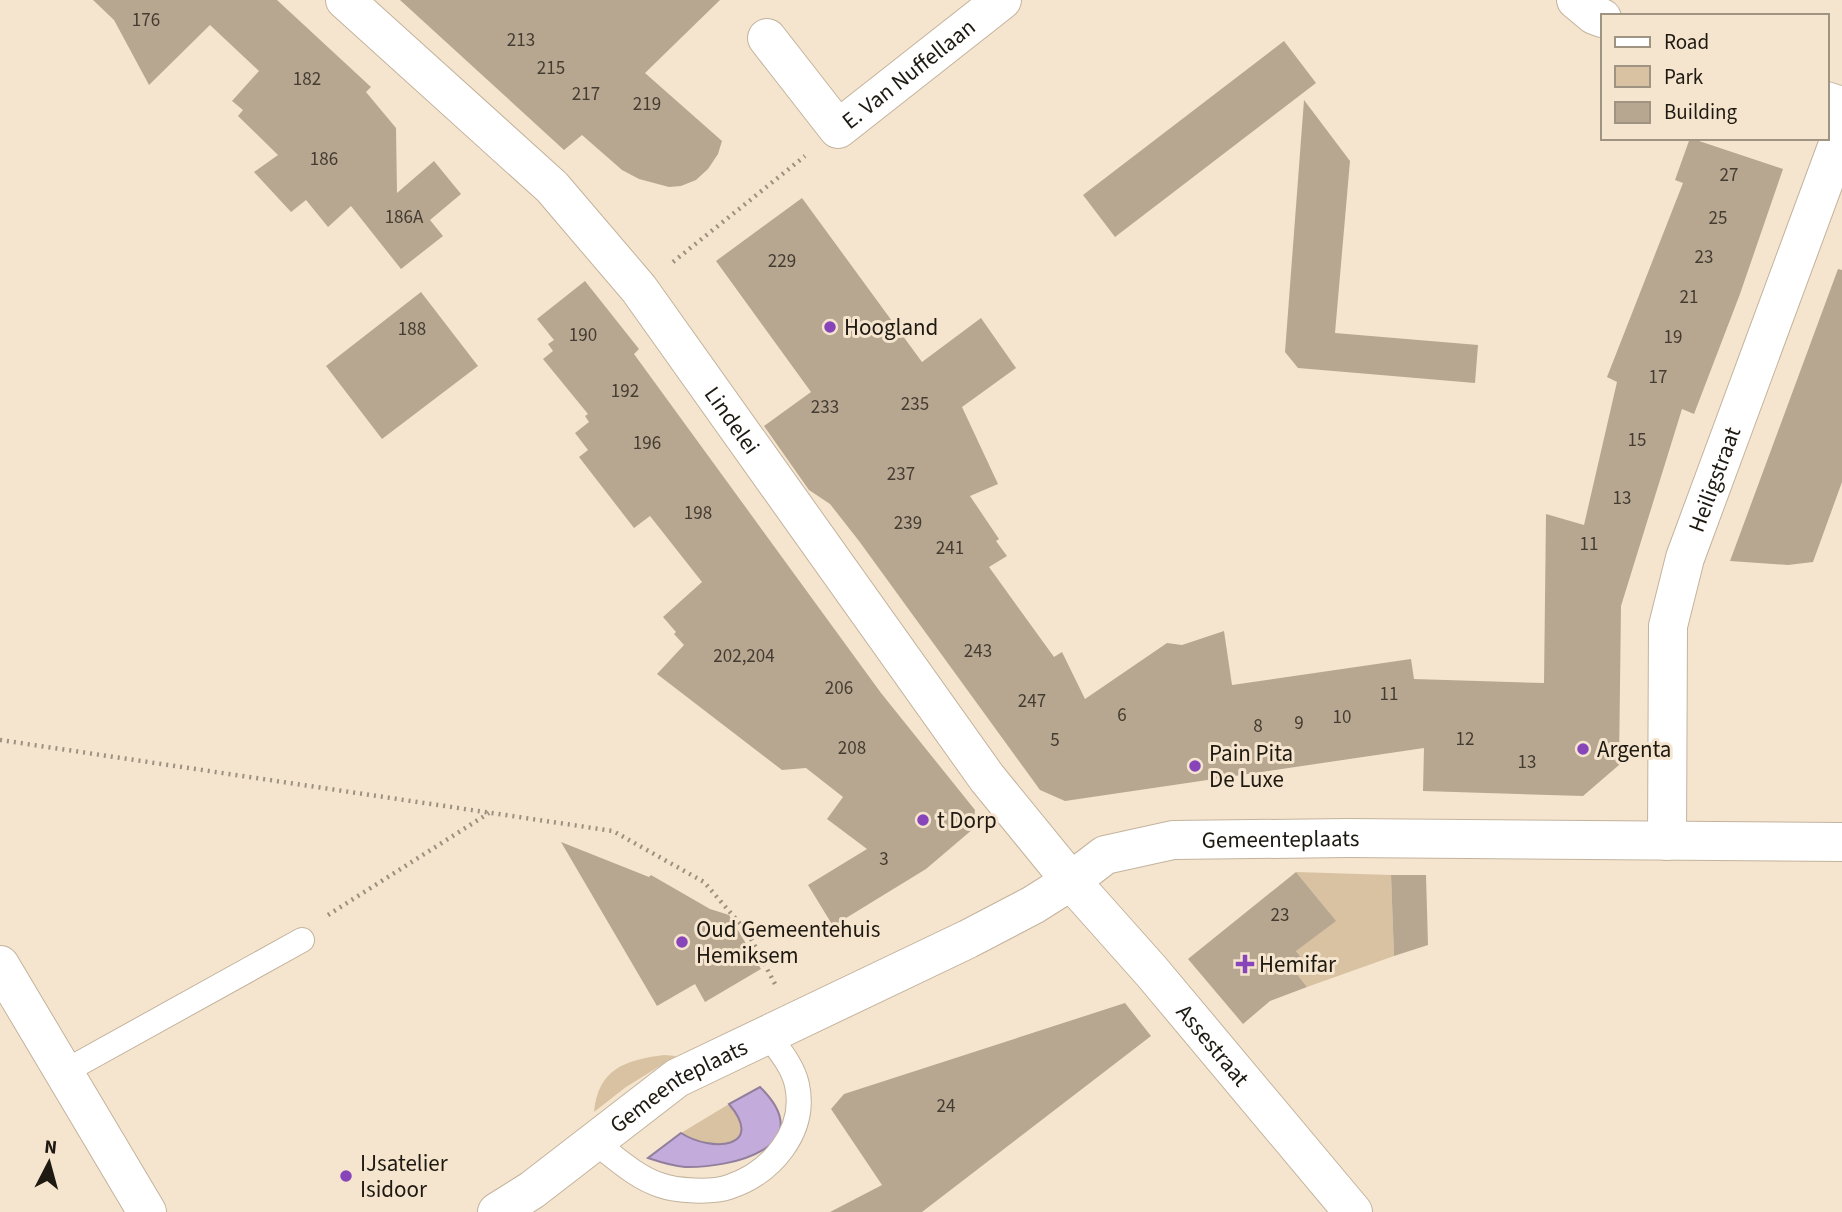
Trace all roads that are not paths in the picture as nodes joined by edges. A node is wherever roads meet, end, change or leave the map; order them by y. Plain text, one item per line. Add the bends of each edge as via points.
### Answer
1 (345, 0) edge
2 (1002, 0) edge
3 (1576, 0) edge
4 (1601, 18) edge
5 (767, 38) dead end
6 (1842, 133) edge
7 (1667, 841) junction
8 (1842, 842) edge
9 (1071, 881) junction
10 (302, 940) road end
11 (0, 965) edge
12 (781, 1028) junction
13 (64, 1072) junction
14 (593, 1141) junction
15 (147, 1212) edge
16 (497, 1212) edge
17 (1353, 1212) edge

1 - 9 street, Lindelei via 552,187 639,289 987,778
2 - 5 street, E. Van Nuffellaan via 838,129
3 - 4 street
6 - 7 street, Heiligstraat via 1685,558 1668,626
7 - 8 street, Gemeenteplaats
7 - 9 street, Gemeenteplaats via 1173,840 1105,855
9 - 12 street, Gemeenteplaats via 968,939
9 - 17 street, Assestraat
10 - 13 lane
11 - 13 street
12 - 14 street, Gemeenteplaats via 677,1078
12 - 14 lane, Gemeenteplaats via 785,1057 797,1085 798,1111 789,1142 767,1167 728,1188 661,1186 638,1175
13 - 15 street
14 - 16 street, Gemeenteplaats

